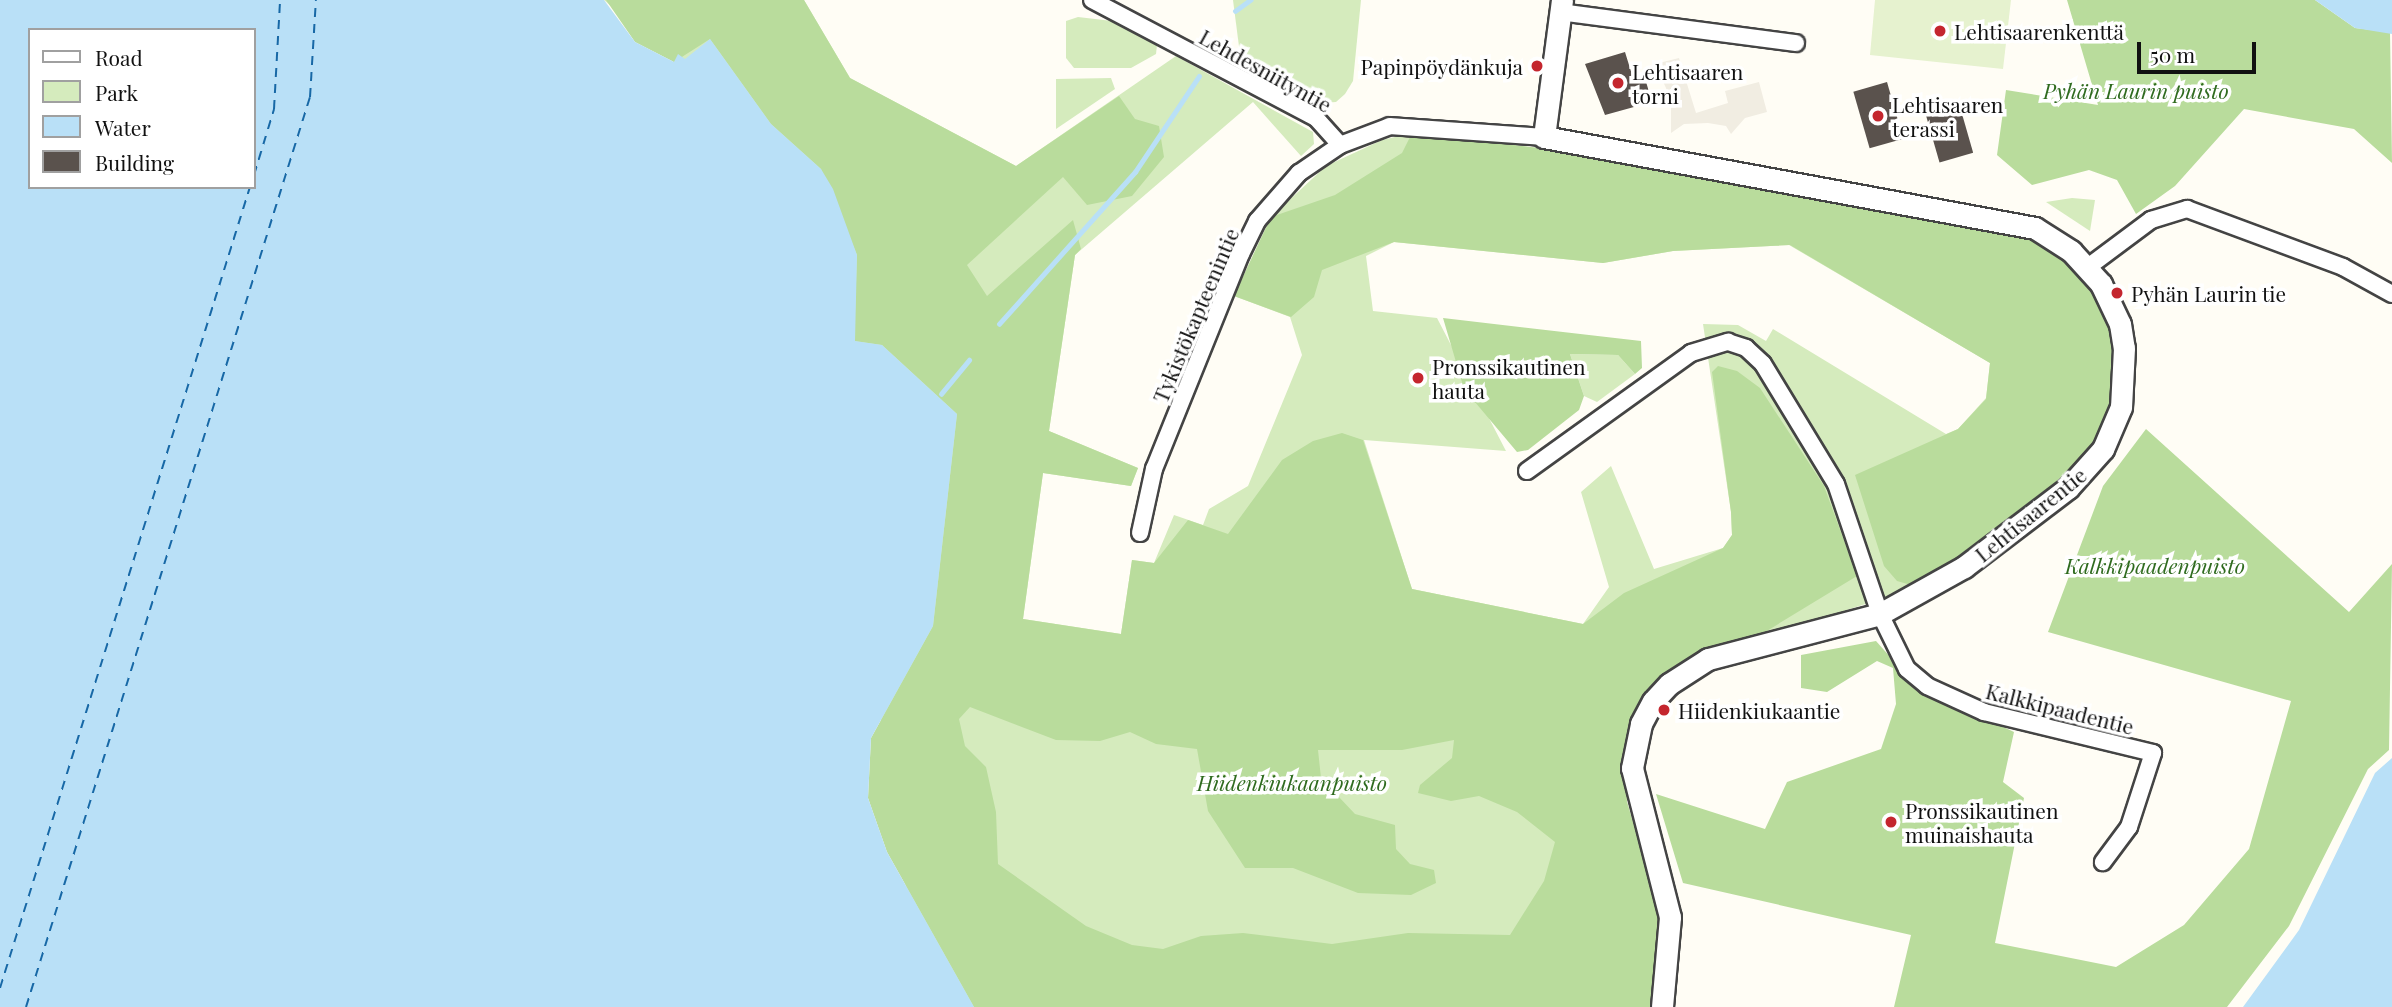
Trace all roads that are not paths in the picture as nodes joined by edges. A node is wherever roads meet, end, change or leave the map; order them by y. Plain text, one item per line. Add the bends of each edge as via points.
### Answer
1 (1092, 0) edge
2 (1561, 6) edge
3 (1796, 43) dead end
4 (1544, 137) junction
5 (1340, 145) junction
6 (2088, 267) junction
7 (2392, 294) edge
8 (1527, 471) dead end
9 (1140, 533) dead end
10 (1880, 614) junction
11 (2103, 863) dead end
12 (1662, 1007) edge

1 - 5 street, Lehdesniityntie via 1316,118
2 - 3 street
2 - 4 street
4 - 5 street via 1420,124 1371,130
4 - 6 street, Lehtisaarentie via 1997,216 2052,237
5 - 9 street, Tykistökapteenintie via 1299,173 1257,221 1154,469
6 - 7 street via 2151,220 2187,209 2343,267
6 - 10 street, Lehtisaarentie via 2111,302 2124,348 2121,407 2103,449 2068,488 1964,567
8 - 10 street via 1691,353 1728,342 1746,348 1763,364 1836,484
10 - 11 street, Kalkkipaadentie via 1907,669 1952,699 2153,754 2130,827
10 - 12 street, Lehtisaarentie via 1708,659 1669,684 1641,724 1632,768 1670,917

